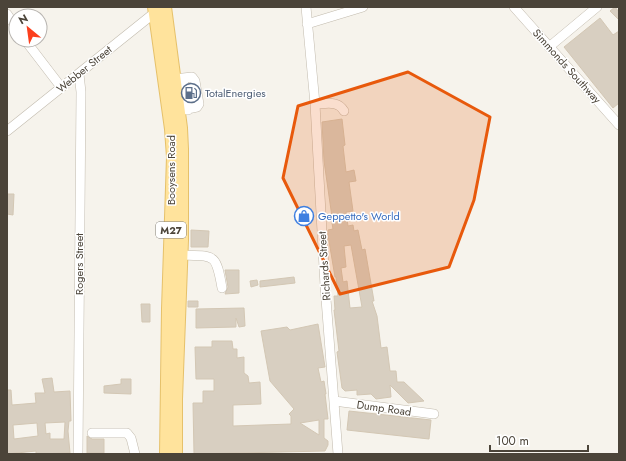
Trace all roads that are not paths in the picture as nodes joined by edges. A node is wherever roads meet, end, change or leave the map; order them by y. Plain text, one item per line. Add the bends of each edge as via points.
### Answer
1 (306, 7) edge
2 (363, 7) edge
3 (514, 7) edge
4 (597, 7) edge
5 (159, 8) edge
6 (307, 24) junction
7 (549, 47) junction
8 (31, 48) edge
9 (79, 74) junction
10 (178, 79) junction
11 (61, 87) junction
12 (314, 104) junction
13 (183, 111) junction
14 (344, 111) dead end
15 (619, 125) edge
16 (7, 131) edge
17 (181, 255) junction
18 (222, 288) dead end
19 (334, 401) junction
20 (434, 414) dead end
21 (92, 433) dead end
22 (78, 454) edge
23 (135, 454) edge
24 (166, 454) edge
25 (176, 454) edge
26 (338, 454) edge

1 - 6 street, Richards Street
2 - 6 street
3 - 7 street, Simmonds Southway
4 - 7 street
5 - 9 street, Webber Street
5 - 10 main road, Booysens Road / M27
5 - 24 main road, Booysens Road / M27 via 173,157
6 - 12 street, Richards Street
7 - 15 street, Simmonds Southway
8 - 11 street
9 - 11 street, Webber Street
9 - 22 street, Rogers Street via 81,92
10 - 13 main road, Booysens Road / M27
10 - 13 street via 192,77 199,104 195,109
11 - 16 street, Webber Street
12 - 14 street via 336,104
12 - 19 street, Richards Street
13 - 17 main road, Booysens Road / M27
17 - 18 street via 212,258 219,267
17 - 25 main road, Booysens Road / M27
19 - 20 street, Dump Road
19 - 26 street, Richards Street
21 - 23 street via 128,433 132,438

